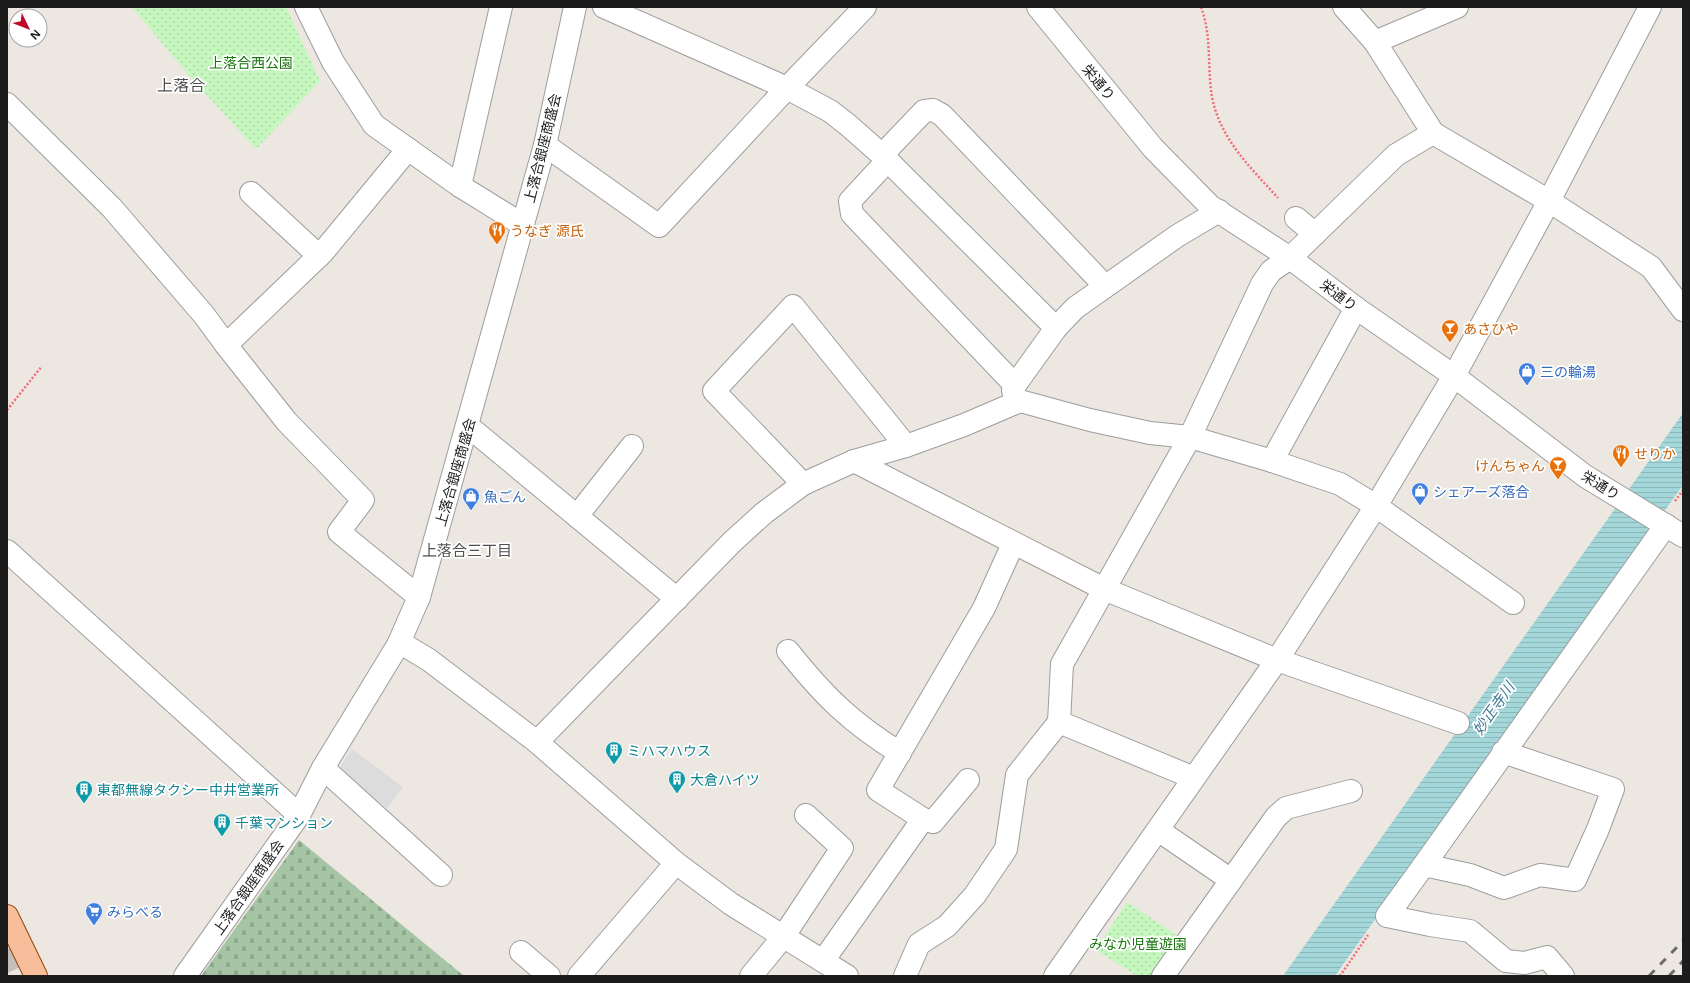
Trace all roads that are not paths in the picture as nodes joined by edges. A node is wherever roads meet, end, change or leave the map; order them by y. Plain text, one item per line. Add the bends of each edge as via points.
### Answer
1 (306, 7) edge
2 (501, 7) edge
3 (575, 7) edge
4 (604, 7) edge
5 (866, 7) edge
6 (1038, 7) edge
7 (1344, 7) edge
8 (1457, 7) edge
9 (1650, 7) edge
10 (1375, 42) junction
11 (787, 88) junction
12 (7, 104) edge
13 (1433, 133) junction
14 (545, 145) junction
15 (408, 149) junction
16 (885, 157) junction
17 (460, 186) junction
18 (252, 193) dead end
19 (1549, 201) junction
20 (1219, 212) junction
21 (1296, 218) road end
22 (523, 225) junction
23 (1314, 234) junction
24 (319, 256) junction
25 (1290, 258) junction
26 (1105, 286) junction
27 (1356, 308) junction
28 (1683, 310) edge
29 (1056, 328) junction
30 (226, 345) junction
31 (1454, 376) junction
32 (1016, 394) junction
33 (468, 426) junction
34 (1190, 437) junction
35 (632, 446) dead end
36 (906, 446) junction
37 (854, 461) junction
38 (1272, 462) junction
39 (803, 484) junction
40 (1376, 506) junction
41 (577, 516) junction
42 (1669, 527) edge
43 (1013, 544) junction
44 (7, 551) edge
45 (1104, 589) junction
46 (419, 597) junction
47 (677, 598) junction
48 (1513, 603) dead end
49 (398, 644) junction
50 (788, 651) dead end
51 (1276, 660) junction
52 (1059, 722) junction
53 (1458, 722) dead end
54 (537, 742) junction
55 (900, 752) junction
56 (1503, 752) junction
57 (323, 768) junction
58 (1194, 778) junction
59 (968, 780) dead end
60 (1351, 791) dead end
61 (299, 815) junction
62 (806, 815) dead end
63 (923, 819) junction
64 (1158, 830) junction
65 (676, 863) junction
66 (1424, 865) junction
67 (441, 876) dead end
68 (1231, 880) junction
69 (7, 916) edge
70 (783, 937) junction
71 (521, 952) dead end
72 (823, 961) junction
73 (36, 976) edge
74 (185, 976) edge
75 (549, 976) edge
76 (579, 976) edge
77 (751, 976) edge
78 (847, 976) edge
79 (905, 976) edge
80 (1055, 976) edge
81 (1163, 976) edge
82 (1563, 976) edge

1 - 15 street via 333,62 374,125
2 - 17 street
3 - 14 street, 上落合銀座商盛会
4 - 11 street
5 - 11 street
6 - 20 street, 栄通り via 1153,148
7 - 10 street
8 - 10 street
9 - 19 street
10 - 13 street
11 - 14 street via 659,226
11 - 16 street via 830,111
12 - 30 street via 112,208 204,315
13 - 19 street
13 - 23 street via 1396,155
14 - 22 street, 上落合銀座商盛会
15 - 17 street
15 - 24 street
16 - 26 street via 924,111 933,110 942,115
16 - 29 street
16 - 32 street via 850,201 852,214
17 - 22 street
18 - 24 street
19 - 28 street via 1651,267
19 - 31 street
20 - 25 street, 栄通り
20 - 26 street via 1177,236
21 - 23 street
22 - 33 street, 上落合銀座商盛会
23 - 25 street
24 - 30 street
25 - 27 street, 栄通り
25 - 34 street via 1271,271 1262,284
26 - 29 street via 1074,308
27 - 31 street, 栄通り
27 - 38 street
29 - 32 street
30 - 46 street via 287,422 363,500 339,532
31 - 40 street
31 - 42 street, 栄通り via 1585,476
32 - 34 street via 1020,401 1090,420 1150,433
32 - 36 street via 964,425
33 - 41 street
33 - 46 street, 上落合銀座商盛会
34 - 38 street
34 - 45 street
35 - 41 street
36 - 37 street
36 - 39 street via 793,306 714,391
37 - 39 street
37 - 43 street
38 - 40 street via 1340,484
39 - 47 street via 764,513
40 - 48 street
40 - 51 street
41 - 47 street
42 - 56 street
43 - 45 street
43 - 55 street via 984,608
44 - 61 street
45 - 51 street
45 - 52 street via 1062,664
46 - 49 street, 上落合銀座商盛会
47 - 54 street
49 - 54 street via 406,646 434,664
49 - 57 street, 上落合銀座商盛会
50 - 55 street via 818,688 846,715 873,737
51 - 53 street
51 - 58 street
52 - 58 street
52 - 79 street via 1017,775 1006,849 975,896 947,926 919,944
54 - 65 street
55 - 63 street via 878,790
56 - 66 street
56 - 66 street via 1613,788 1575,880 1540,875 1504,888 1470,875
57 - 61 street, 上落合銀座商盛会
57 - 67 street
58 - 64 street
59 - 63 street via 933,822
60 - 68 street via 1286,808 1276,817
61 - 74 street, 上落合銀座商盛会
62 - 70 street via 842,848
63 - 72 street
64 - 68 street
64 - 80 street
65 - 70 street via 731,904
65 - 76 street
66 - 82 street via 1386,916 1470,931 1506,961 1525,963 1547,957
68 - 81 street
69 - 73 main road
70 - 72 street
70 - 77 street
71 - 75 street
72 - 78 street

